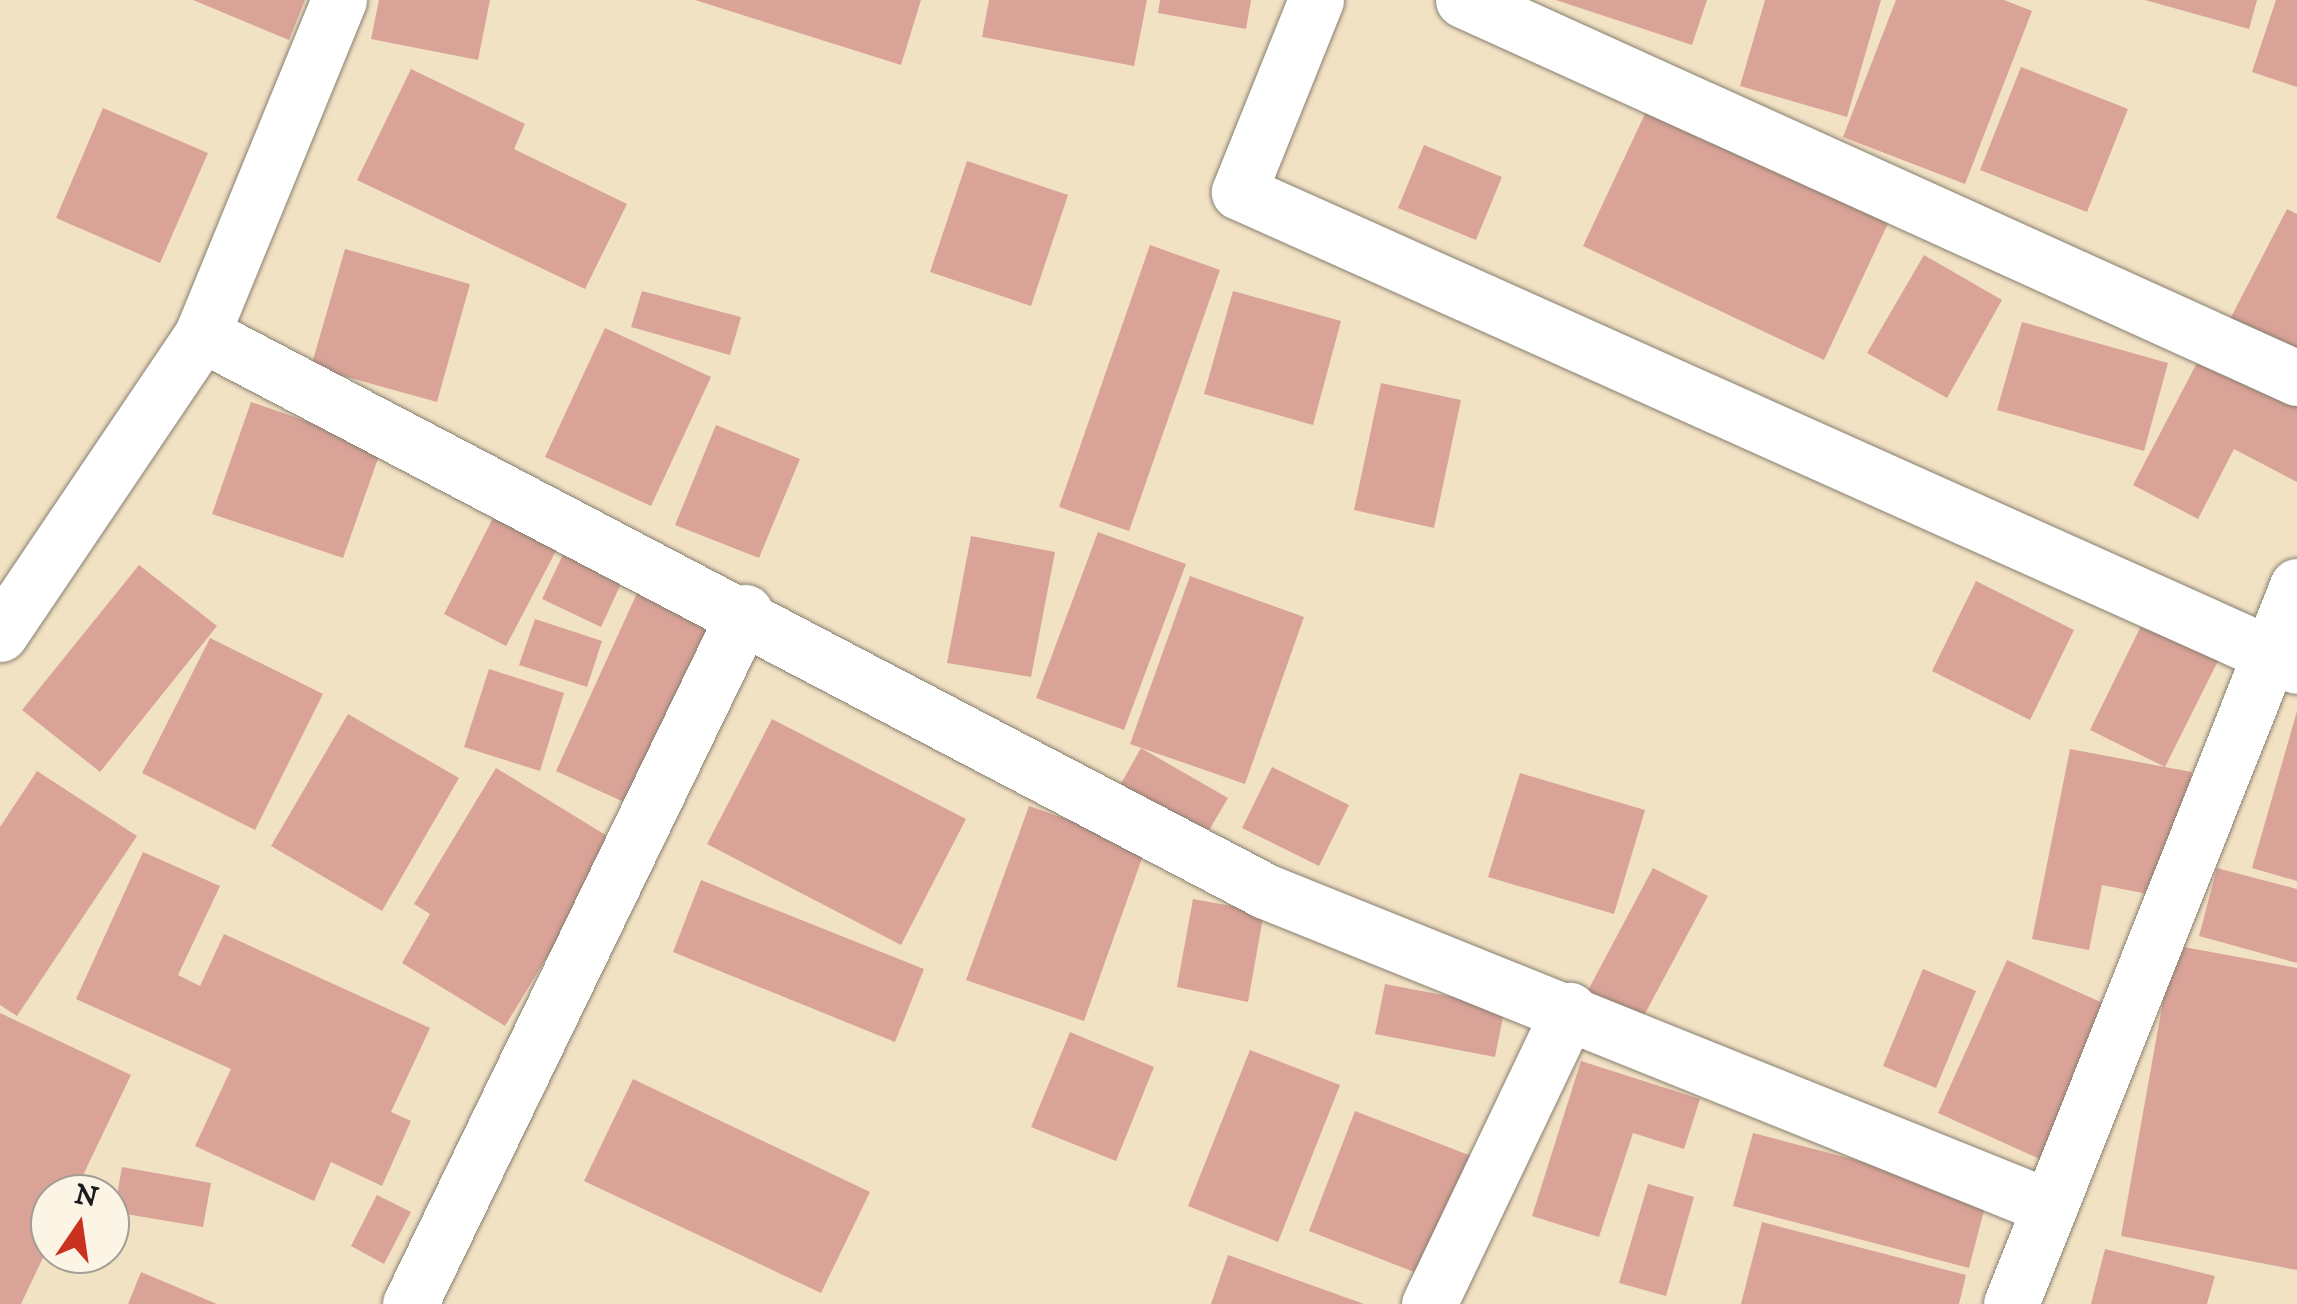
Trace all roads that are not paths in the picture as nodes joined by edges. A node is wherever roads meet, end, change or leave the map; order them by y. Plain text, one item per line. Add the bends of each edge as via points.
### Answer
1 (339, 0) edge
2 (1316, 0) edge
3 (1463, 0) edge
4 (202, 334) junction
5 (2297, 378) edge
6 (2297, 586) edge
7 (745, 612) junction
8 (0, 634) edge
9 (2281, 662) edge
10 (1568, 1010) junction
11 (2050, 1206) junction
12 (410, 1304) edge
13 (1429, 1304) edge
14 (2011, 1304) edge

1 - 4 street
2 - 9 street via 1239,192
3 - 5 street
4 - 7 street
4 - 8 street
6 - 9 street
7 - 10 street via 1265,890
7 - 12 street
9 - 11 street
10 - 11 street
10 - 13 street
11 - 14 street

